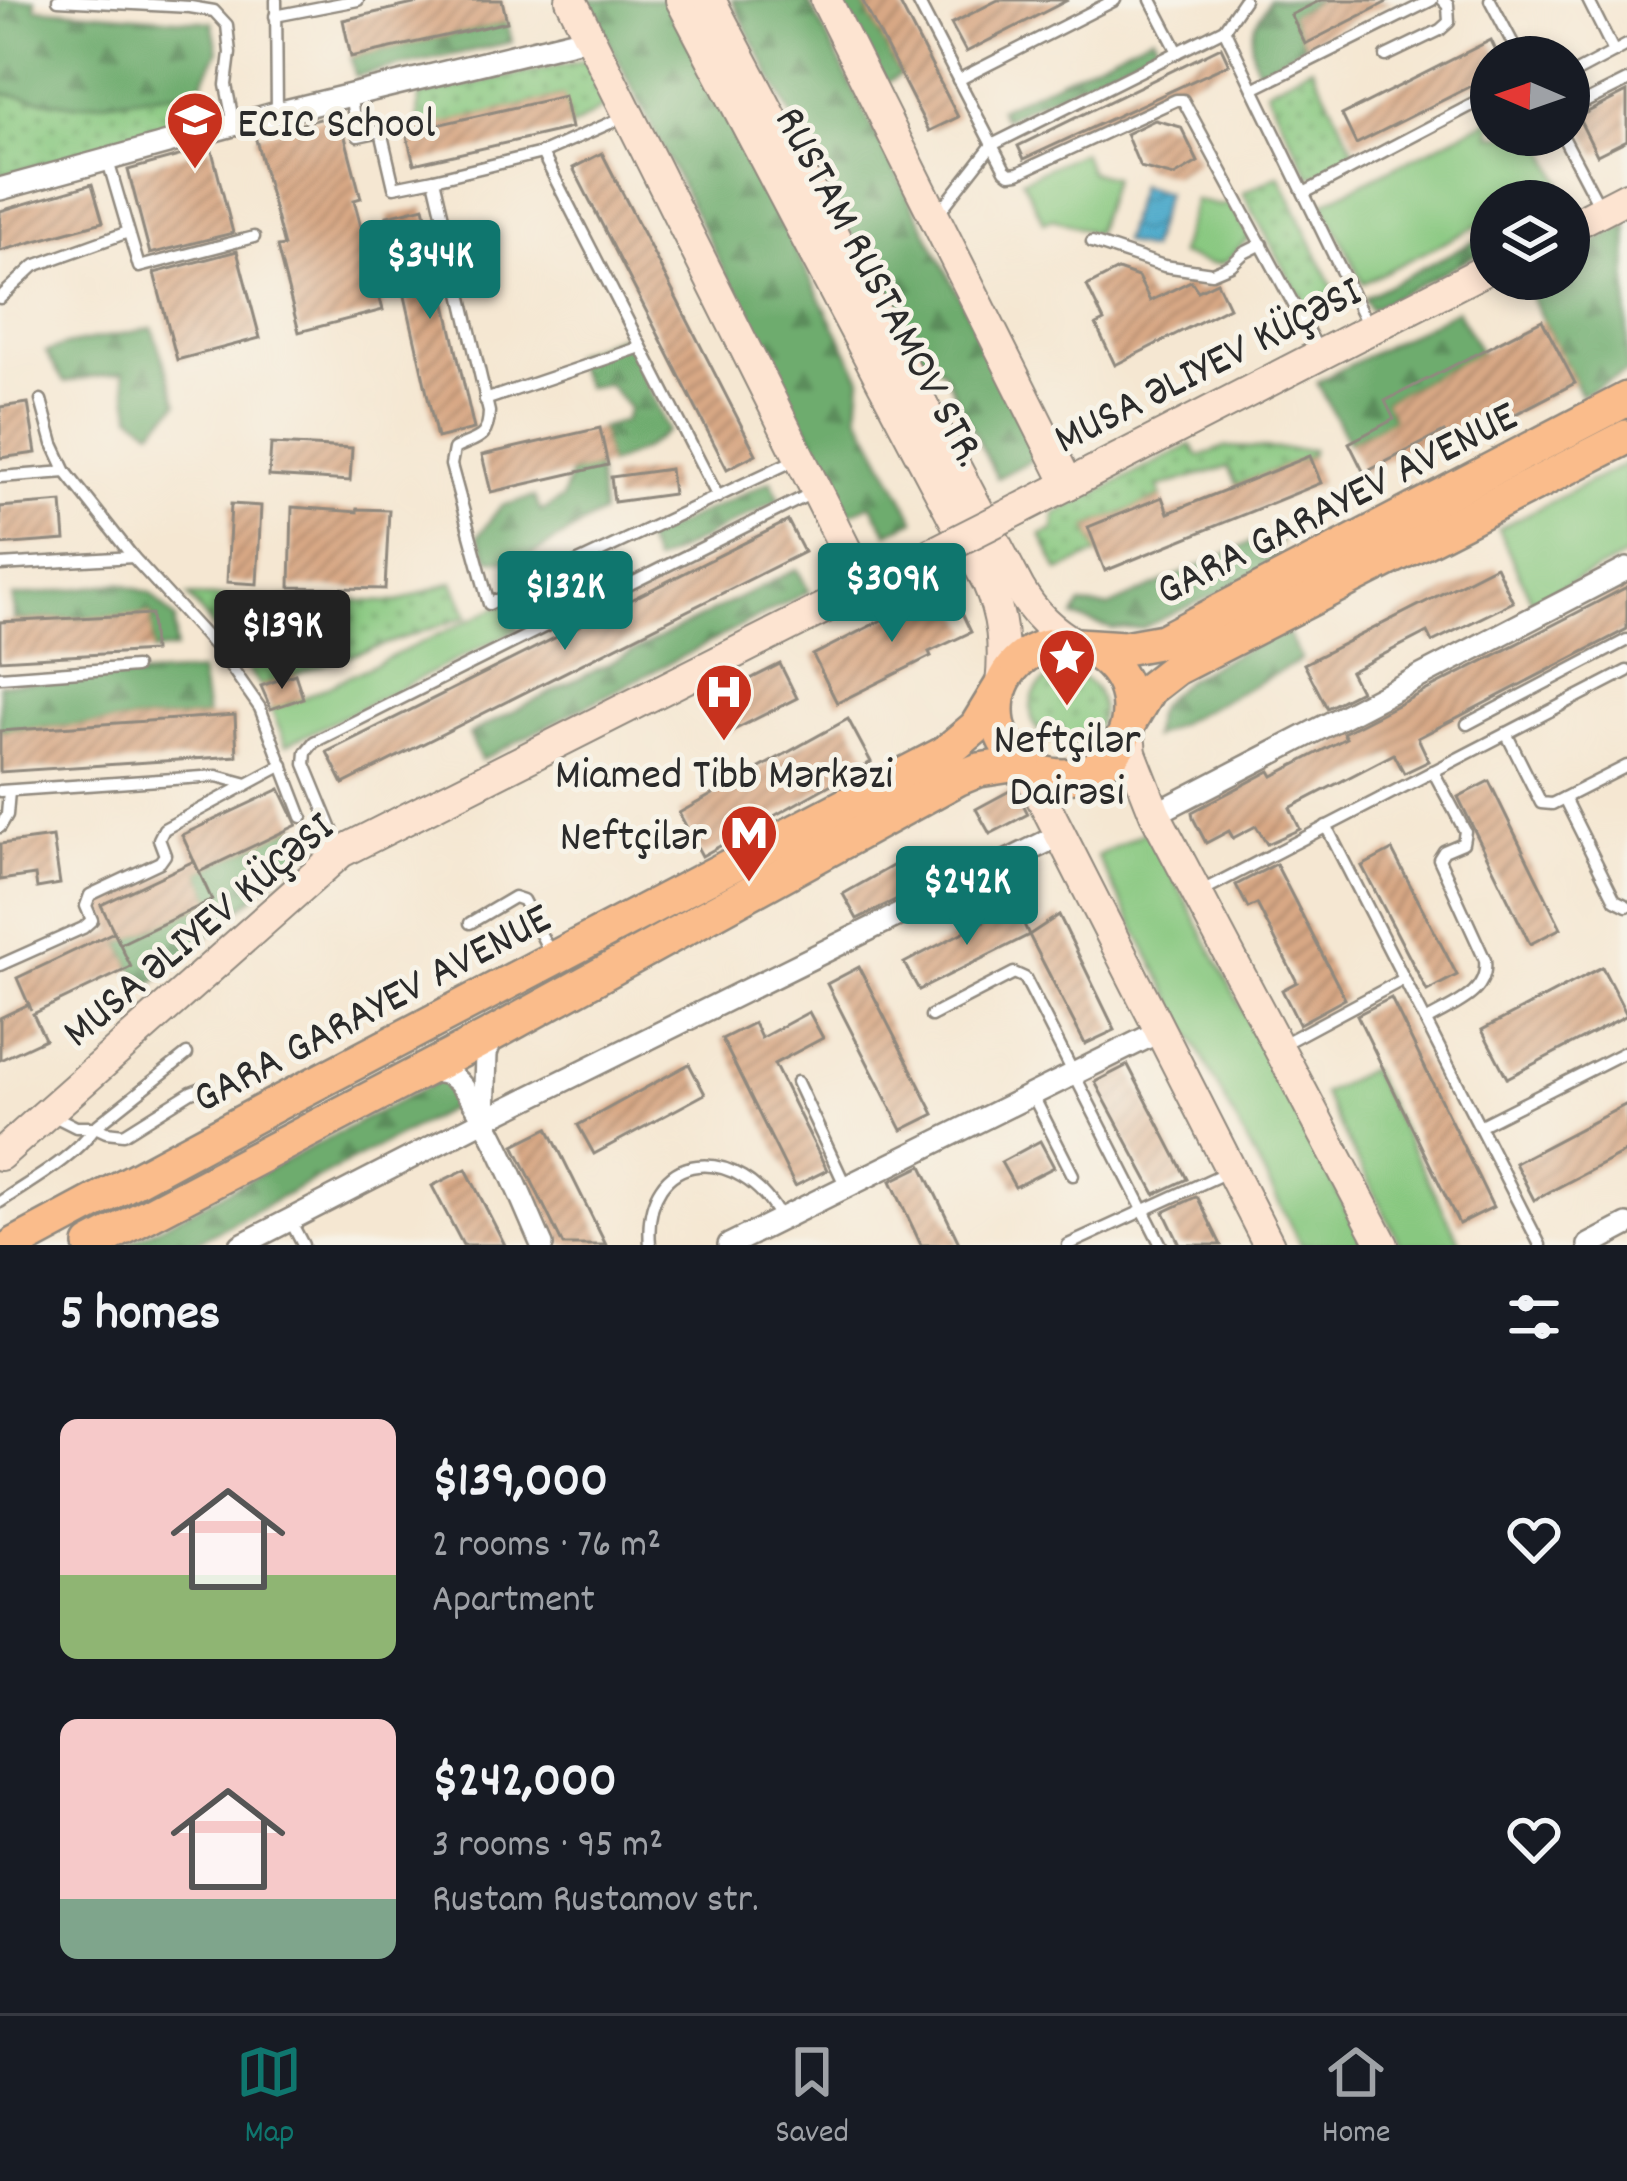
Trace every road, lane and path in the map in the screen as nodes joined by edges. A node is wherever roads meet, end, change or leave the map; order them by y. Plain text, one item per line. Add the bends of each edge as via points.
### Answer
1 (58, 0) edge
2 (276, 0) edge
3 (358, 0) edge
4 (572, 0) edge
5 (681, 0) edge
6 (710, 0) edge
7 (826, 0) edge
8 (917, 0) edge
9 (1115, 0) edge
10 (1151, 0) edge
11 (1244, 0) edge
12 (1432, 0) edge
13 (1443, 0) edge
14 (1490, 0) edge
15 (1588, 0) edge
16 (275, 16) junction
17 (1224, 29) junction
18 (1509, 36) edge
19 (590, 37) junction
20 (1627, 45) edge
21 (1178, 52) junction
22 (1614, 52) junction
23 (1385, 56) dead end
24 (1590, 65) edge
25 (958, 80) junction
26 (1627, 81) edge
27 (1253, 89) junction
28 (350, 96) junction
29 (1590, 100) edge
30 (1470, 106) edge
31 (277, 113) junction
32 (629, 114) junction
33 (234, 125) junction
34 (992, 145) junction
35 (542, 153) junction
36 (1578, 156) edge
37 (108, 161) junction
38 (434, 179) junction
39 (0, 189) edge
40 (1304, 193) junction
41 (1614, 203) edge
42 (936, 217) junction
43 (128, 232) junction
44 (254, 237) dead end
45 (1092, 242) dead end
46 (1262, 244) junction
47 (1470, 278) edge
48 (0, 298) edge
49 (1370, 329) junction
50 (641, 346) junction
51 (1320, 354) junction
52 (1627, 399) edge
53 (41, 400) dead end
54 (484, 400) junction
55 (1627, 436) edge
56 (800, 458) junction
57 (66, 472) junction
58 (0, 477) edge
59 (1068, 484) junction
60 (817, 490) junction
61 (718, 497) junction
62 (134, 557) junction
63 (0, 565) edge
64 (1627, 569) edge
65 (865, 589) junction
66 (1627, 640) edge
67 (1077, 645) junction
68 (135, 667) dead end
69 (1627, 671) edge
70 (0, 677) edge
71 (1001, 686) junction
72 (1467, 724) dead end
73 (1127, 725) junction
74 (1506, 733) junction
75 (1024, 763) junction
76 (283, 765) junction
77 (1627, 766) edge
78 (1433, 771) junction
79 (247, 784) junction
80 (5, 791) edge
81 (1564, 798) junction
82 (1155, 814) junction
83 (302, 817) dead end
84 (1326, 826) junction
85 (0, 827) edge
86 (1060, 835) junction
87 (341, 852) junction
88 (1197, 893) junction
89 (1627, 906) edge
90 (470, 923) dead end
91 (554, 959) junction
92 (0, 965) edge
93 (1404, 979) junction
94 (931, 1016) dead end
95 (1426, 1021) junction
96 (1160, 1031) junction
97 (493, 1034) junction
98 (1278, 1046) junction
99 (1627, 1052) edge
100 (187, 1054) dead end
101 (419, 1073) junction
102 (1075, 1073) junction
103 (797, 1082) dead end
104 (207, 1086) dead end
105 (1032, 1094) junction
106 (47, 1113) junction
107 (484, 1120) junction
108 (1479, 1126) junction
109 (95, 1127) junction
110 (0, 1155) edge
111 (1230, 1170) junction
112 (1072, 1174) dead end
113 (846, 1187) junction
114 (0, 1202) edge
115 (1143, 1210) junction
116 (290, 1220) junction
117 (781, 1220) junction
118 (1627, 1225) edge
119 (15, 1243) edge
120 (91, 1245) edge
121 (241, 1245) edge
122 (303, 1245) edge
123 (542, 1245) edge
124 (650, 1245) edge
125 (729, 1245) edge
126 (1068, 1245) edge
127 (1161, 1245) edge
128 (1269, 1245) edge
129 (1383, 1245) edge
130 (1540, 1245) edge
131 (1589, 1245) edge

1 - 33 lane via 214,11 227,25
2 - 16 lane
3 - 16 lane
4 - 19 street
5 - 71 street, RUSTAM RUSTAMOV STR. via 987,581 1003,626
6 - 67 street, RUSTAM RUSTAMOV STR. via 1019,588 1041,620
7 - 42 street
8 - 25 lane
9 - 25 lane
10 - 21 lane
11 - 17 lane
12 - 27 lane
13 - 23 lane via 1449,22
14 - 18 lane
15 - 22 lane
16 - 31 lane
17 - 21 lane
17 - 27 lane
19 - 28 street
19 - 32 street
20 - 22 lane
21 - 34 lane
22 - 24 lane
25 - 34 lane
26 - 29 lane
27 - 40 lane
28 - 31 street
28 - 38 lane via 358,136 381,131 394,187
30 - 40 lane
31 - 33 street
32 - 35 lane
32 - 56 street
33 - 37 street
34 - 42 lane
34 - 46 lane via 1005,170 1018,173 1183,100
35 - 38 lane
35 - 50 lane
36 - 41 lane
37 - 39 street
37 - 43 lane
38 - 54 lane
40 - 49 lane
42 - 59 street
43 - 44 lane via 139,267
43 - 48 lane via 34,266
45 - 46 lane via 1212,273
46 - 51 lane
47 - 49 street, MUSA ƏLIYEV KÜÇƏSI
49 - 51 street, MUSA ƏLIYEV KÜÇƏSI
50 - 54 lane
50 - 61 lane
51 - 59 street, MUSA ƏLIYEV KÜÇƏSI
52 - 67 main road, GARA GARAYEV AVENUE via 1163,641
53 - 57 lane
54 - 61 lane via 488,429 454,448 451,464 489,604
55 - 73 main road, GARA GARAYEV AVENUE via 1176,668 1149,688
56 - 60 street
56 - 61 lane
57 - 58 lane
57 - 62 lane
59 - 65 street, MUSA ƏLIYEV KÜÇƏSI, bridge
60 - 65 street
60 - 87 lane via 314,742 305,764
62 - 63 lane
62 - 76 lane via 248,690
64 - 82 street
65 - 87 street, MUSA ƏLIYEV KÜÇƏSI
66 - 72 lane
67 - 71 main road via 1031,652
67 - 73 main road via 1113,666 1129,704
68 - 70 lane
69 - 74 lane
71 - 75 main road via 999,727
71 - 91 main road, GARA GARAYEV AVENUE via 976,728 945,753
73 - 75 main road via 1095,768 1060,776
73 - 82 street
74 - 78 lane
74 - 81 lane via 1541,803
75 - 86 street
75 - 97 main road, GARA GARAYEV AVENUE via 957,779
76 - 79 lane
76 - 83 lane
77 - 81 lane
78 - 84 lane
78 - 95 lane via 1465,831 1463,843 1439,859 1486,976 1478,990
79 - 80 lane via 217,776
79 - 92 lane via 164,829 160,862 90,895 92,920 83,928
80 - 85 lane
81 - 89 lane via 1615,900
82 - 88 street
84 - 88 lane
84 - 93 lane
86 - 96 street
86 - 107 street
87 - 106 street, MUSA ƏLIYEV KÜÇƏSI
88 - 98 street
90 - 91 lane via 514,897 523,900
91 - 119 main road, GARA GARAYEV AVENUE
93 - 95 lane
93 - 98 lane
94 - 102 lane via 1014,974 1034,991
95 - 108 lane
96 - 102 street
96 - 111 street
97 - 101 main road, GARA GARAYEV AVENUE
97 - 107 street
98 - 129 street
99 - 108 lane
100 - 109 lane
101 - 107 street via 448,1073
101 - 120 main road, GARA GARAYEV AVENUE
102 - 105 street
102 - 115 lane
103 - 113 lane
104 - 109 lane via 124,1134
105 - 112 lane
105 - 113 street
106 - 109 lane
106 - 110 street, MUSA ƏLIYEV KÜÇƏSI
107 - 116 street
107 - 123 street
108 - 130 lane
109 - 114 lane
111 - 115 lane
111 - 128 street
113 - 117 street
115 - 126 lane
115 - 127 lane
116 - 121 street
116 - 122 lane
117 - 124 lane via 748,1178 723,1168 678,1170 649,1215
117 - 125 street
118 - 131 street

